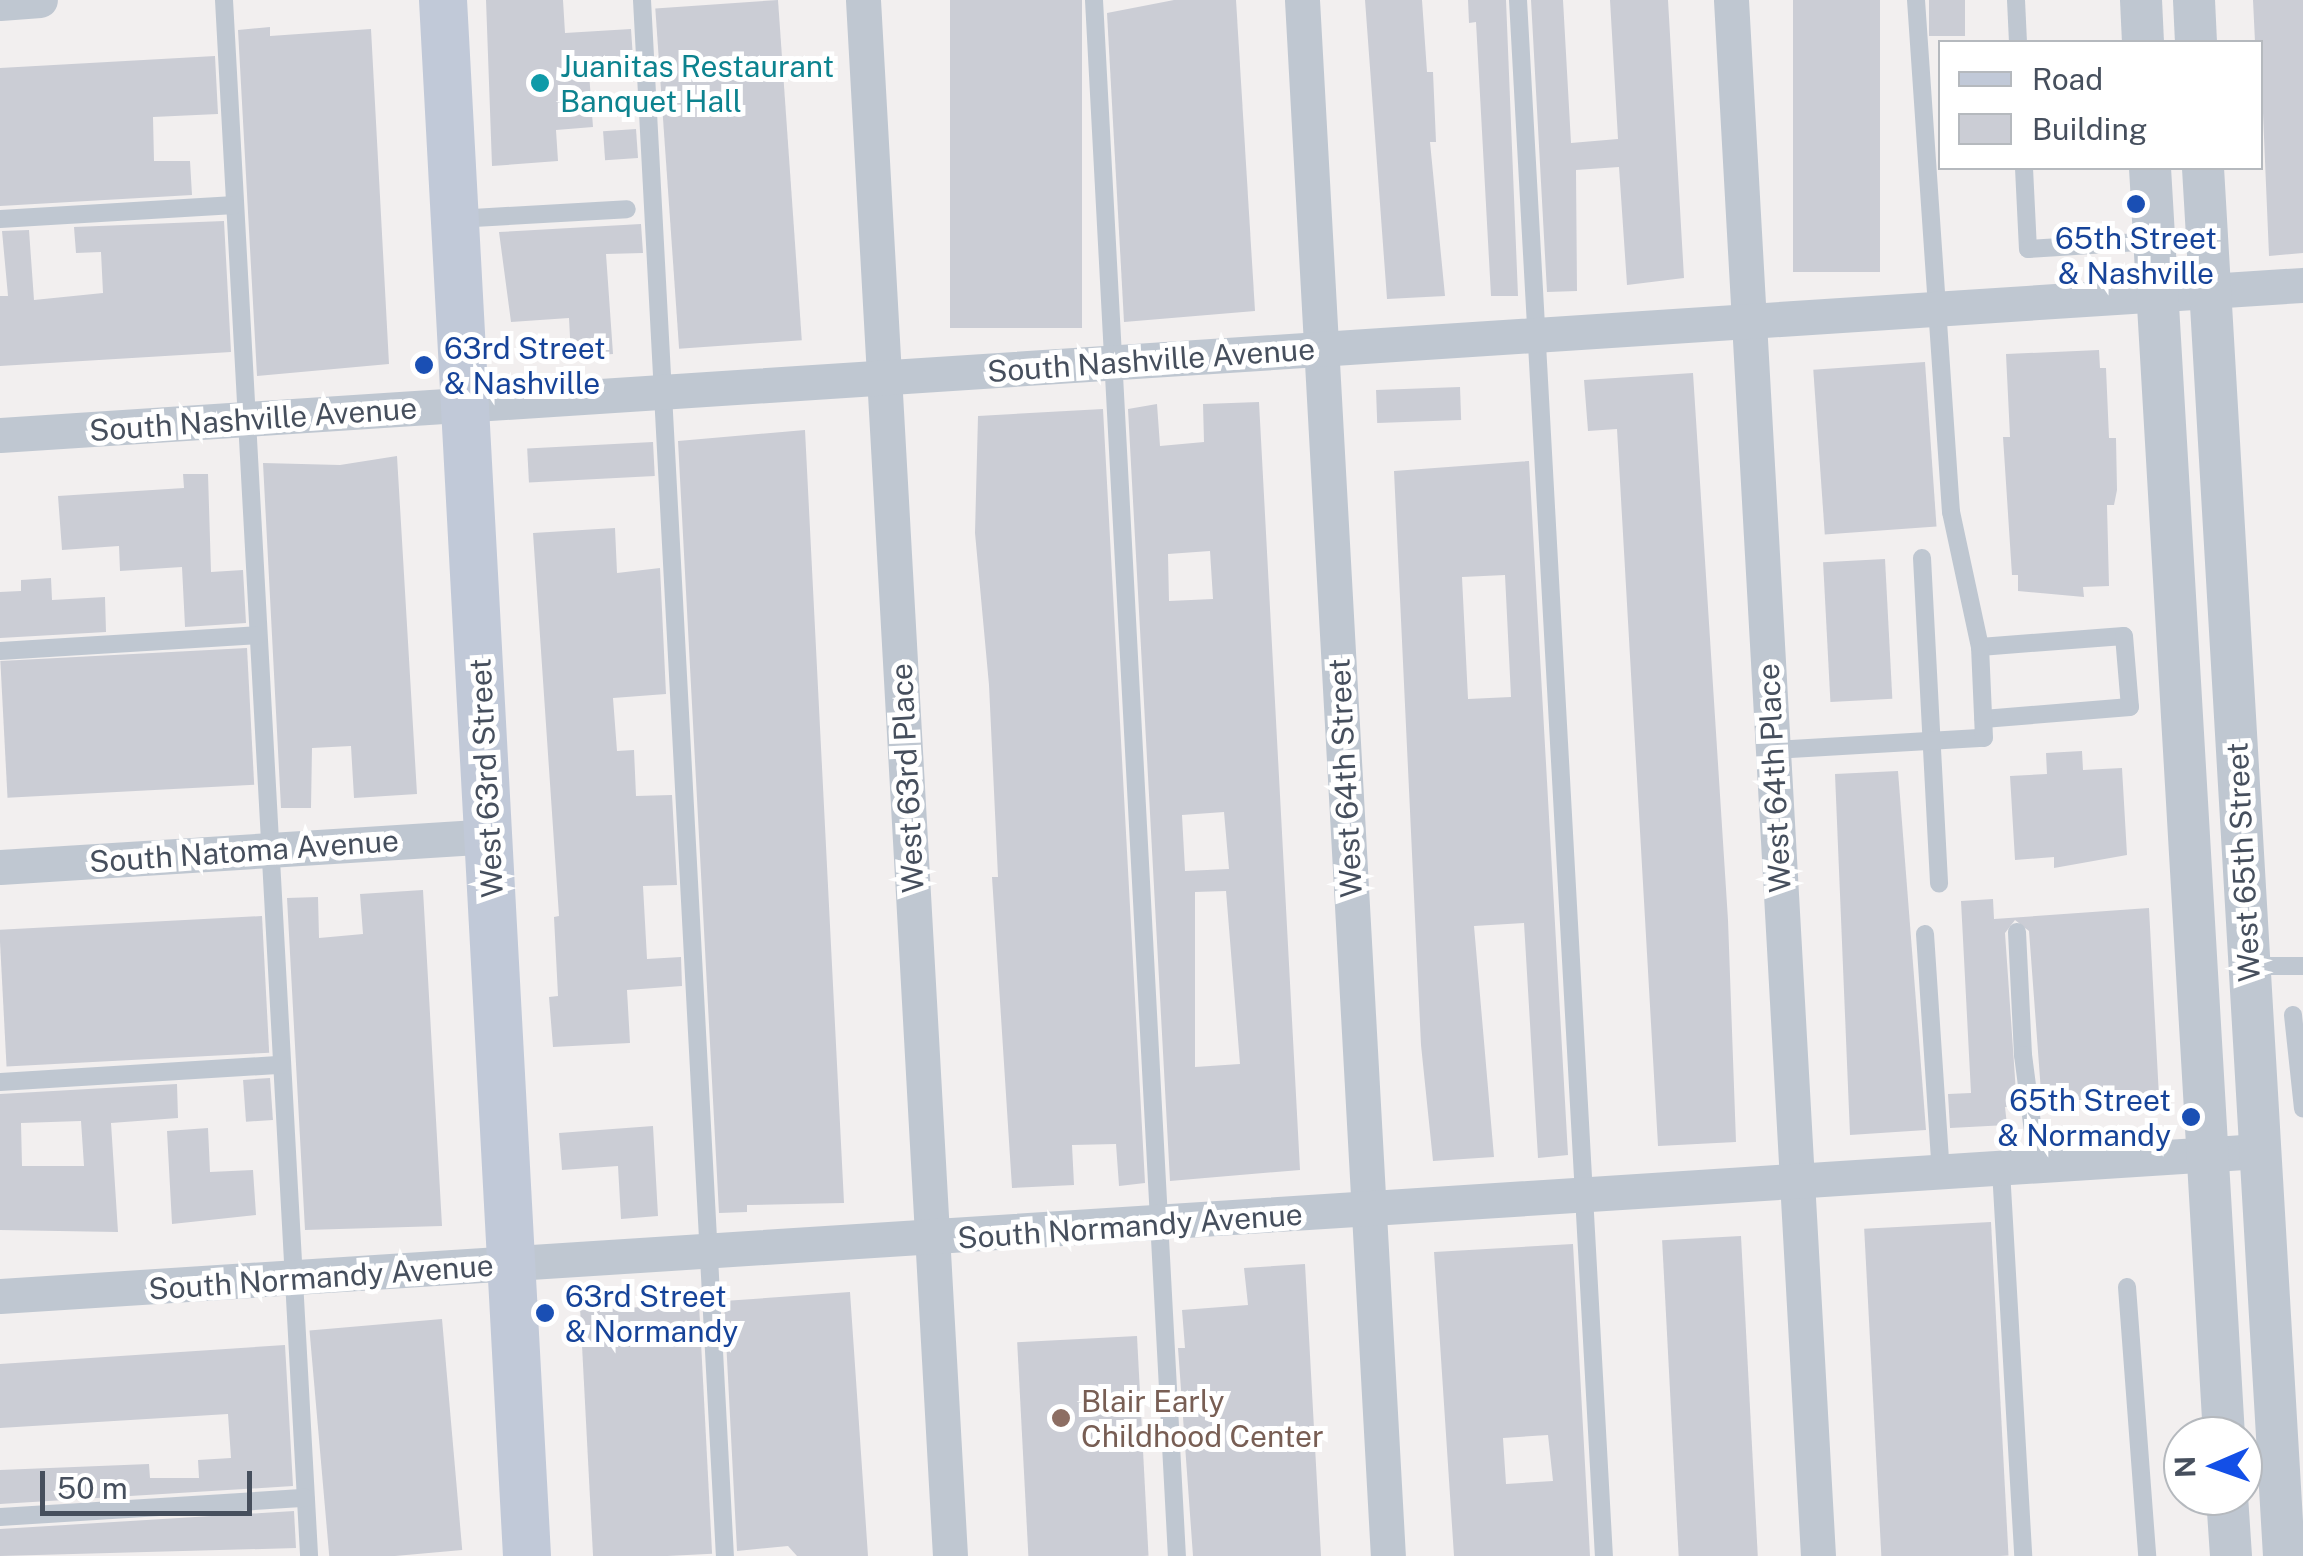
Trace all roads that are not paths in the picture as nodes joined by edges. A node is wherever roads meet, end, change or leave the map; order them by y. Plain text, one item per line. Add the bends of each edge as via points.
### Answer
1 (40, 0) edge
2 (224, 0) edge
3 (443, 0) edge
4 (642, 0) edge
5 (863, 0) edge
6 (1094, 0) edge
7 (1302, 0) edge
8 (1518, 0) edge
9 (1731, 0) edge
10 (1916, 0) edge
11 (2016, 0) edge
12 (2141, 0) edge
13 (2194, 0) edge
14 (0, 3) edge
15 (2018, 40) edge
16 (2143, 40) edge
17 (2196, 40) edge
18 (2024, 170) edge
19 (2150, 170) edge
20 (2202, 170) edge
21 (235, 204) junction
22 (627, 209) dead end
23 (455, 219) junction
24 (0, 220) edge
25 (2154, 241) junction
26 (2303, 285) edge
27 (2209, 290) junction
28 (2158, 294) junction
29 (1938, 308) junction
30 (1749, 321) junction
31 (1536, 334) junction
32 (1321, 349) junction
33 (1113, 362) junction
34 (884, 378) junction
35 (663, 392) junction
36 (465, 405) junction
37 (248, 419) junction
38 (0, 436) edge
39 (1922, 558) dead end
40 (258, 636) junction
41 (1980, 647) junction
42 (0, 651) edge
43 (1983, 719) junction
44 (1931, 741) junction
45 (1772, 750) junction
46 (489, 836) junction
47 (270, 850) junction
48 (0, 867) edge
49 (1939, 884) dead end
50 (2016, 932) dead end
51 (1926, 934) dead end
52 (2249, 966) junction
53 (2303, 966) edge
54 (2283, 1016) edge
55 (282, 1065) junction
56 (0, 1082) edge
57 (2303, 1108) edge
58 (2260, 1151) junction
59 (2208, 1155) junction
60 (2046, 1167) junction
61 (2001, 1170) junction
62 (1941, 1175) junction
63 (1797, 1183) junction
64 (1584, 1196) junction
65 (1369, 1210) junction
66 (1160, 1223) junction
67 (932, 1239) junction
68 (708, 1254) junction
69 (512, 1265) junction
70 (293, 1278) junction
71 (2127, 1287) dead end
72 (0, 1296) edge
73 (2223, 1416) edge
74 (305, 1498) junction
75 (2228, 1516) edge
76 (0, 1517) edge
77 (308, 1556) edge
78 (528, 1556) edge
79 (725, 1556) edge
80 (950, 1556) edge
81 (1177, 1556) edge
82 (1388, 1556) edge
83 (1604, 1556) edge
84 (1818, 1556) edge
85 (2024, 1556) edge
86 (2147, 1556) edge
87 (2231, 1556) edge
88 (2284, 1556) edge

1 - 14 street
2 - 21 lane
3 - 23 main road, West 63rd Street
4 - 35 lane
5 - 34 street, West 63rd Place
6 - 33 lane
7 - 32 street, West 64th Street
8 - 31 lane
9 - 30 street, West 64th Place
10 - 29 lane
11 - 15 lane
12 - 16 street
13 - 17 street
18 - 25 lane via 2028,249
19 - 25 street, West 65th Street
20 - 27 street, West 65th Street
21 - 24 lane
21 - 37 lane
22 - 23 lane
23 - 36 main road, West 63rd Street
25 - 28 street, West 65th Street
26 - 27 street, South Nashville Avenue
27 - 28 street, South Nashville Avenue
27 - 52 street, West 65th Street
28 - 29 street, South Nashville Avenue
28 - 59 street, West 65th Street
29 - 30 street, South Nashville Avenue
29 - 41 lane via 1951,512 1960,529
30 - 31 street, South Nashville Avenue
30 - 45 street, West 64th Place
31 - 32 street, South Nashville Avenue
31 - 64 lane
32 - 33 street, South Nashville Avenue
32 - 65 street, West 64th Street
33 - 34 street, South Nashville Avenue
33 - 66 lane
34 - 35 street, South Nashville Avenue
34 - 67 street, West 63rd Place
35 - 36 street, South Nashville Avenue
35 - 68 lane
36 - 37 street, South Nashville Avenue
36 - 46 main road, West 63rd Street
37 - 38 street, South Nashville Avenue
37 - 40 lane
39 - 44 lane
40 - 42 lane
40 - 47 lane
41 - 43 lane
41 - 43 lane via 2124,636 2130,706
43 - 44 lane via 1984,738
44 - 45 lane
44 - 49 lane
45 - 63 street, West 64th Place
46 - 47 street, South Natoma Avenue
46 - 69 main road, West 63rd Street
47 - 48 street, South Natoma Avenue
47 - 55 lane
50 - 60 lane via 2028,1093
51 - 62 lane
52 - 53 lane
52 - 54 street, West 65th Street
54 - 57 lane
54 - 58 street, West 65th Street
55 - 56 lane
55 - 70 lane
58 - 59 street, South Normandy Avenue
58 - 88 street, West 65th Street
59 - 60 street, South Normandy Avenue
59 - 73 street, West 65th Street
60 - 61 street, South Normandy Avenue
61 - 62 street, South Normandy Avenue
61 - 85 lane
62 - 63 street, South Normandy Avenue
63 - 64 street, South Normandy Avenue
63 - 84 street, West 64th Place
64 - 65 street, South Normandy Avenue
64 - 83 lane
65 - 66 street, South Normandy Avenue
65 - 82 street, West 64th Street
66 - 67 street, South Normandy Avenue
66 - 81 lane
67 - 68 street, South Normandy Avenue
67 - 80 street, West 63rd Place
68 - 69 street, South Normandy Avenue
68 - 79 lane
69 - 70 street, South Normandy Avenue
69 - 78 main road, West 63rd Street
70 - 72 street, South Normandy Avenue
70 - 74 lane
71 - 86 lane
74 - 76 lane
74 - 77 lane
75 - 87 street

